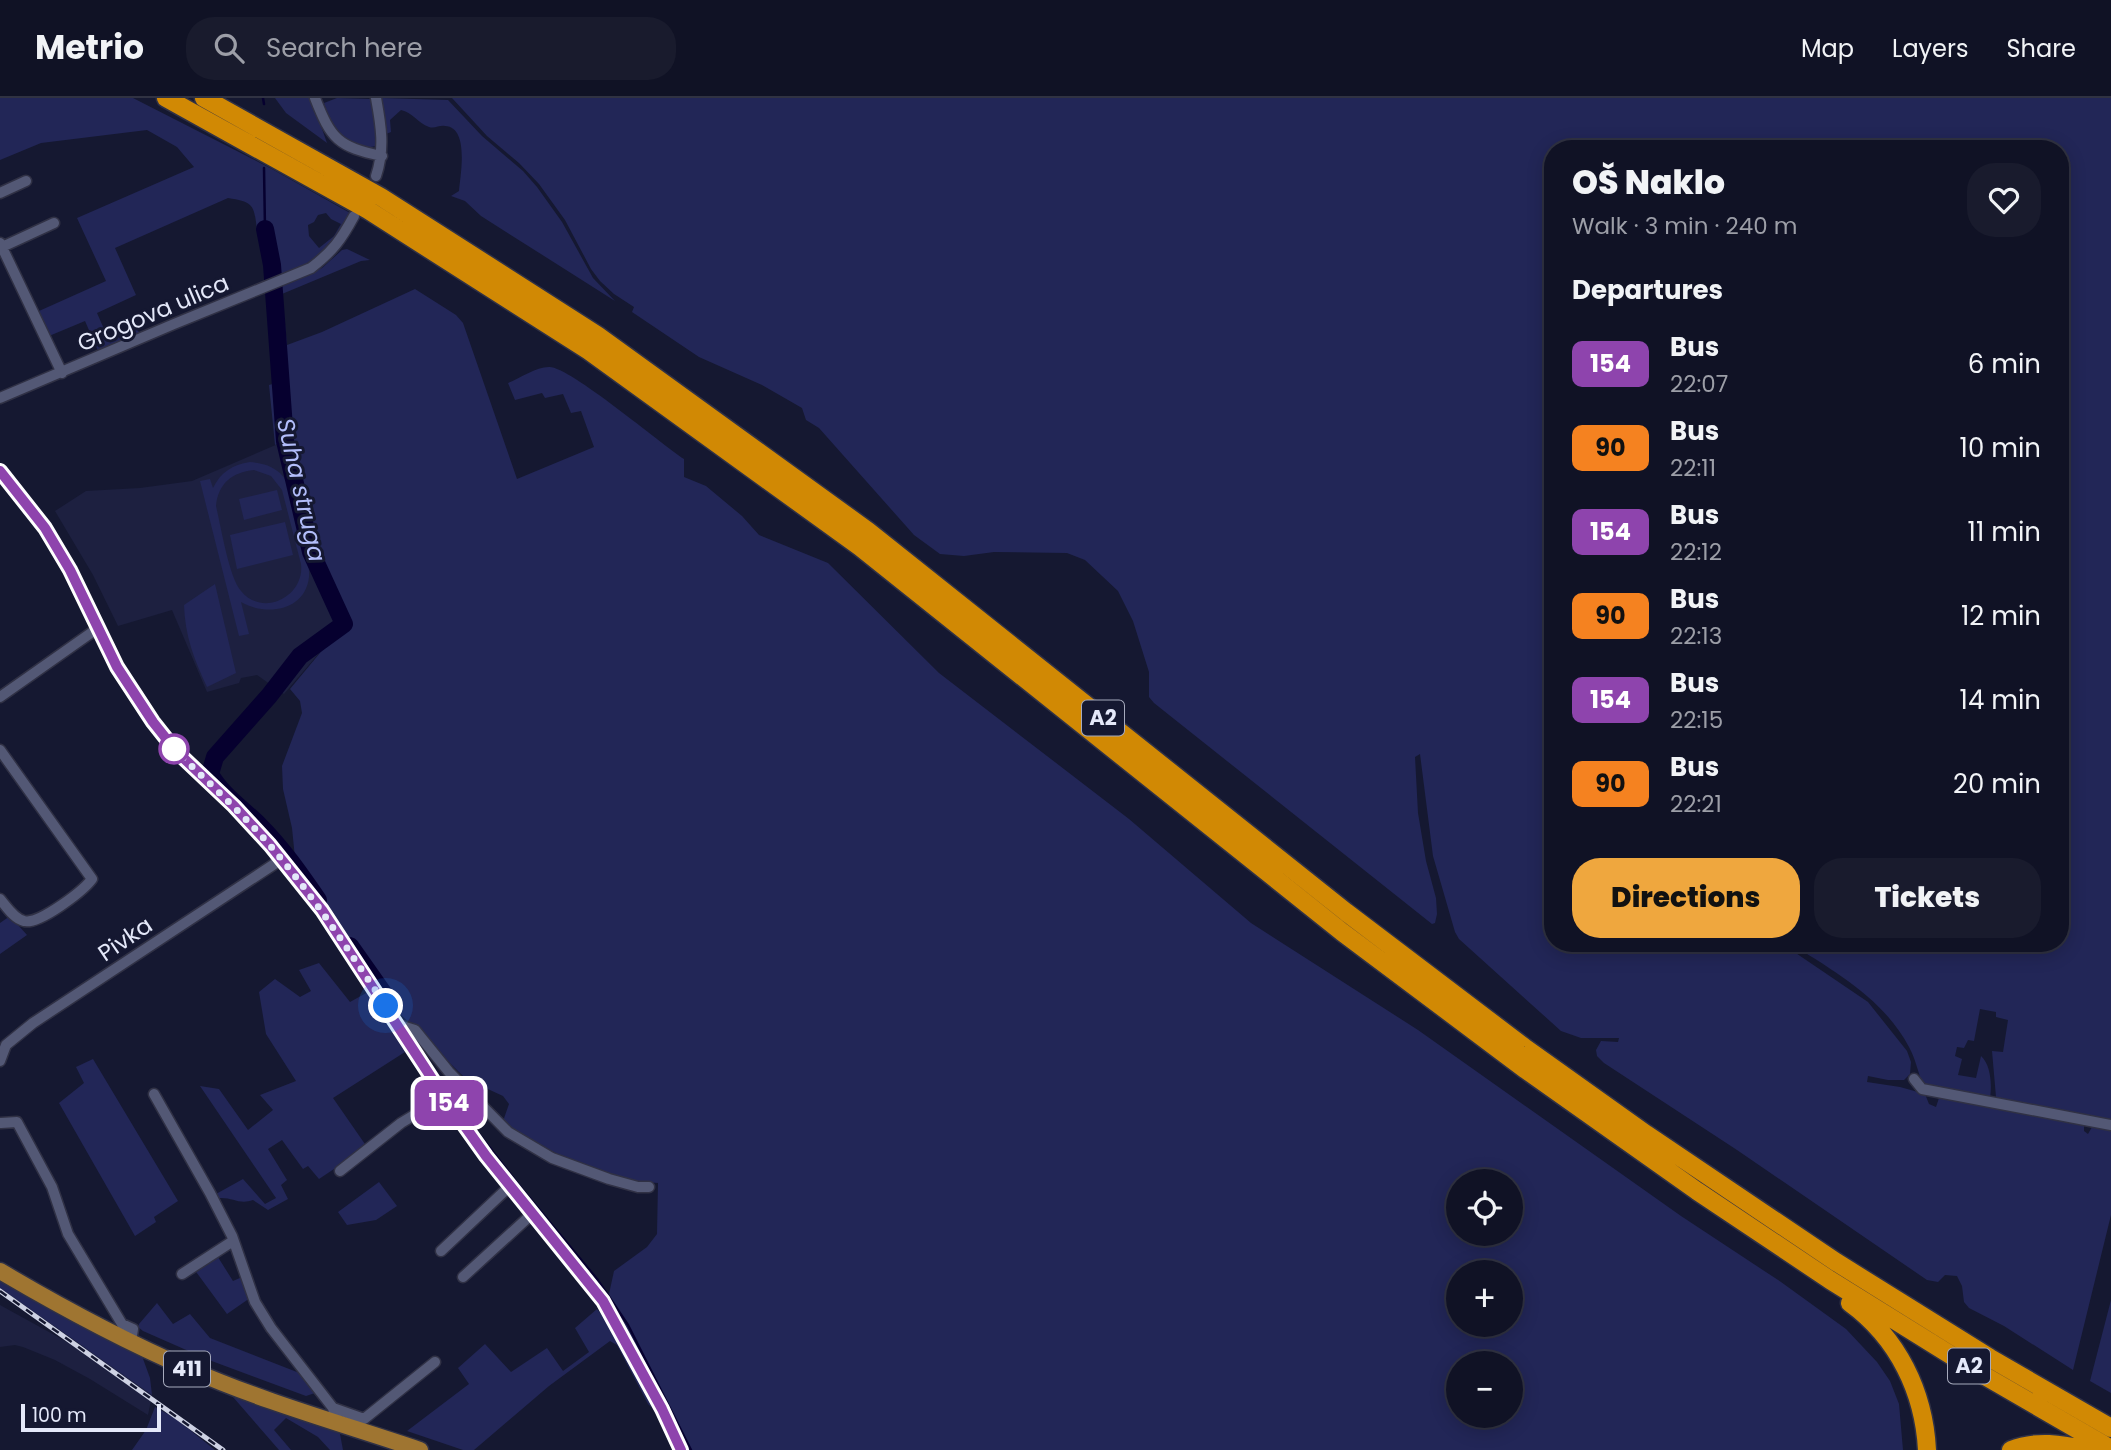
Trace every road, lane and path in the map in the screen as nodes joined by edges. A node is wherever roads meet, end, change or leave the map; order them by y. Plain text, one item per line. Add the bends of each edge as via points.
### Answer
1 (166, 98) edge
2 (204, 98) edge
3 (315, 98) edge
4 (376, 98) edge
5 (382, 156) junction
6 (376, 176) dead end
7 (26, 181) dead end
8 (0, 193) edge
9 (354, 216) dead end
10 (54, 223) dead end
11 (1, 245) edge
12 (62, 373) junction
13 (0, 398) edge
14 (0, 471) edge
15 (98, 628) junction
16 (0, 697) edge
17 (0, 750) edge
18 (258, 833) junction
19 (282, 859) junction
20 (264, 869) junction
21 (0, 899) edge
22 (399, 1026) junction
23 (3, 1042) edge
24 (0, 1061) edge
25 (1914, 1079) dead end
26 (154, 1094) dead end
27 (444, 1097) junction
28 (0, 1120) edge
29 (2111, 1125) edge
30 (340, 1171) dead end
31 (510, 1186) junction
32 (649, 1187) dead end
33 (532, 1214) junction
34 (233, 1241) junction
35 (441, 1251) dead end
36 (0, 1271) edge
37 (182, 1274) dead end
38 (463, 1277) dead end
39 (1830, 1280) junction
40 (132, 1336) junction
41 (435, 1362) dead end
42 (335, 1415) junction
43 (2111, 1428) edge
44 (2111, 1449) edge
45 (421, 1450) edge
46 (681, 1450) edge
47 (1927, 1450) edge
48 (2011, 1450) edge
49 (2087, 1450) edge

1 - 39 highway, A2 via 368,210 600,359 860,547 1445,1010
2 - 43 highway, A2 via 381,197 597,335 868,531 1336,904 1524,1047 1836,1262
3 - 5 street via 337,139
4 - 5 street
5 - 6 street
7 - 8 street
9 - 12 street, Grogova ulica via 342,240 312,268
10 - 11 street, Grogova ulica
11 - 12 street, Grogova ulica
12 - 13 street, Grogova ulica
14 - 15 street via 45,528
15 - 16 street
15 - 18 street via 153,722
17 - 21 street via 92,879 34,922 17,918
18 - 19 street
18 - 20 street via 266,846
19 - 20 street, Pivka
19 - 22 street
20 - 23 street, Pivka
22 - 27 street
22 - 32 street via 415,1030 508,1132 552,1158 609,1179
23 - 24 street, Pivka
25 - 29 street via 1922,1089
26 - 34 street
27 - 30 street via 401,1122
27 - 31 street
28 - 40 street via 17,1122 52,1186 68,1234
31 - 33 street
31 - 35 street
33 - 38 street
33 - 46 street via 603,1301
34 - 37 street
34 - 42 street via 271,1328
36 - 40 main road, 411
39 - 44 highway, A2
39 - 47 highway via 1843,1298 1876,1325 1911,1377 1922,1407
40 - 42 main road, 411 via 228,1385
41 - 42 street via 364,1419
42 - 45 main road, 411
48 - 49 highway via 2037,1444

